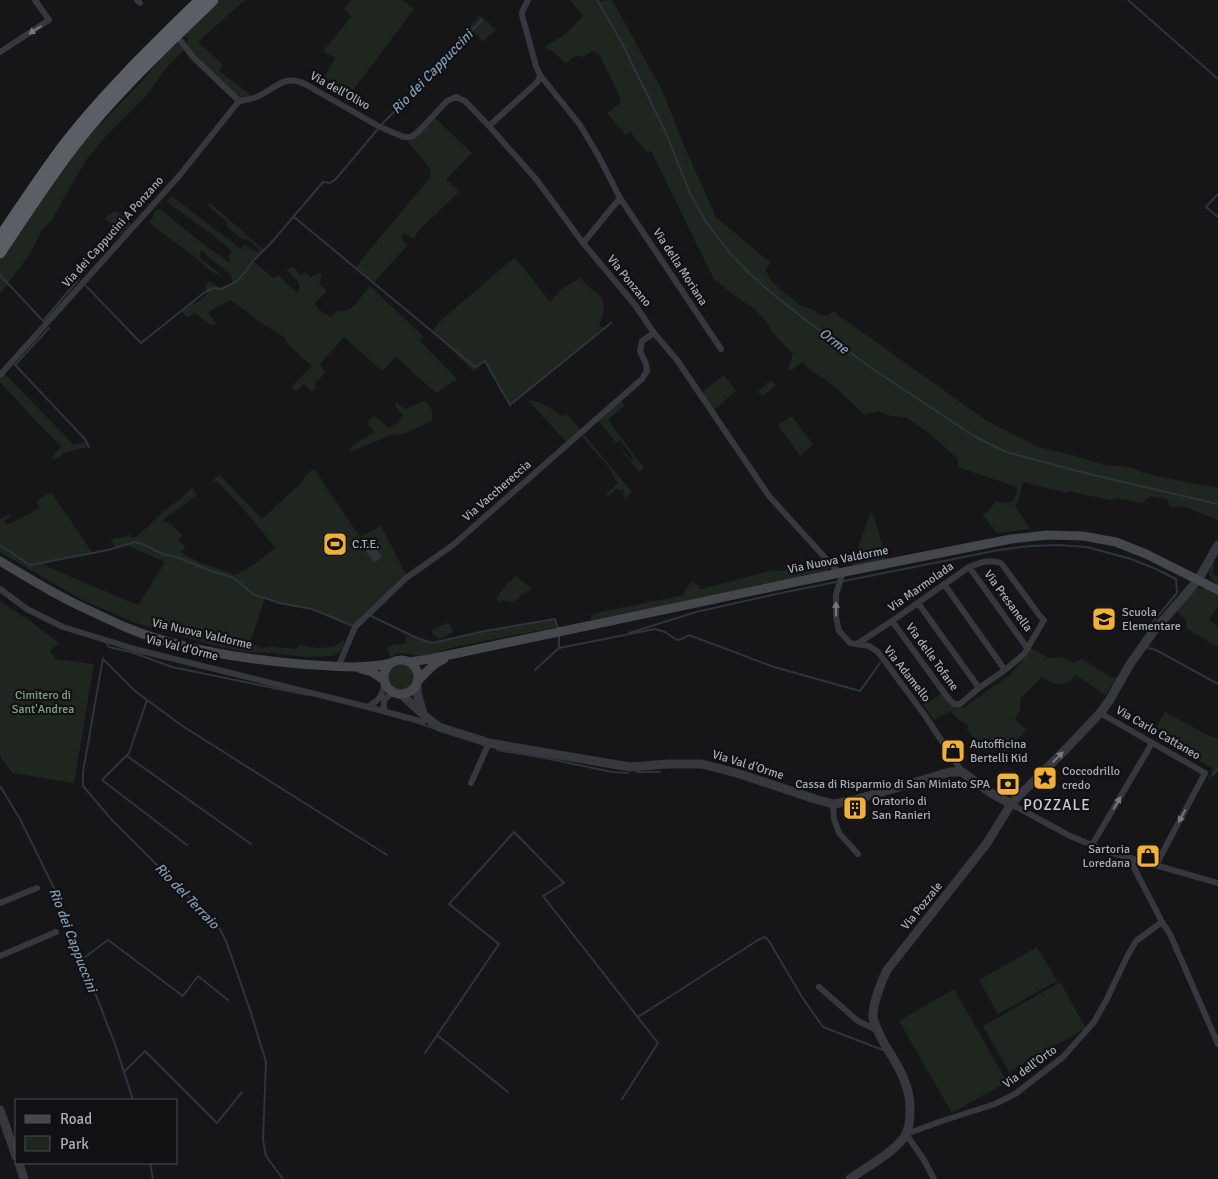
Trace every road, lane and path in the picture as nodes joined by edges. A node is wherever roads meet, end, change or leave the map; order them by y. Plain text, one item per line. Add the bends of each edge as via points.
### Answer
1 (35, 0) edge
2 (200, 0) edge
3 (213, 0) edge
4 (528, 0) edge
5 (180, 40) dead end
6 (0, 52) edge
7 (540, 75) junction
8 (239, 101) junction
9 (489, 126) junction
10 (620, 198) junction
11 (0, 238) edge
12 (583, 244) junction
13 (0, 253) edge
14 (654, 333) junction
15 (721, 349) dead end
16 (0, 375) edge
17 (1218, 545) edge
18 (0, 562) edge
19 (1001, 563) joint
20 (969, 567) junction
21 (841, 572) junction
22 (1198, 580) junction
23 (944, 584) junction
24 (0, 589) edge
25 (1218, 590) edge
26 (918, 603) junction
27 (892, 621) junction
28 (853, 644) junction
29 (1028, 649) junction
30 (457, 654) junction
31 (409, 662) junction
32 (391, 663) junction
33 (338, 667) junction
34 (356, 667) junction
35 (1005, 670) junction
36 (384, 681) junction
37 (417, 683) junction
38 (980, 688) junction
39 (398, 694) junction
40 (368, 706) junction
41 (385, 712) junction
42 (1100, 713) junction
43 (424, 720) junction
44 (1152, 742) junction
45 (489, 743) junction
46 (962, 772) junction
47 (471, 783) dead end
48 (833, 804) junction
49 (1011, 804) junction
50 (1092, 845) junction
51 (858, 854) dead end
52 (1129, 858) junction
53 (1156, 865) junction
54 (1218, 883) edge
55 (37, 888) dead end
56 (0, 903) edge
57 (1162, 922) junction
58 (56, 932) dead end
59 (0, 956) edge
60 (819, 987) dead end
61 (877, 1030) junction
62 (1218, 1044) edge
63 (0, 1110) edge
64 (906, 1134) junction
65 (15, 1149) edge
66 (19, 1164) edge
67 (24, 1179) edge
68 (850, 1179) edge
69 (934, 1179) edge

1 -> 6 street via 49,20
2 - 11 highway via 103,98 66,141
3 - 13 highway via 91,125
4 - 7 street via 522,15
5 - 8 street
7 - 9 street via 538,81
7 - 10 street, Via della Moriana via 580,124
8 - 9 street, Via dell'Olivo via 255,98 293,80 404,137 418,132 447,101 456,97 466,101
8 - 16 street, Via dei Cappucini A Ponzano via 179,176
9 - 12 street, Via Ponzano via 536,179
10 - 12 street
10 - 15 street, Via della Moriana
12 - 14 street, Via Ponzano via 635,305
14 - 21 street, Via Ponzano via 677,360 769,496
14 - 33 street, Via Vacchereccia via 642,341 640,352 647,371 642,379 453,545 406,578 355,627
17 - 22 street, Via Pozzale
18 - 33 main road, Via Nuova Valdorme via 67,600 165,640 262,661
19 - 20 street, Via Marmolada via 993,560
19 - 29 street, Via Presanella via 1044,620
20 - 23 street, Via Marmolada
20 - 29 street, Via Presanella
21 - 22 main road, Via Nuova Valdorme via 1011,539 1048,535 1083,536 1116,542
28 -> 21 street via 839,632 836,617 836,594
21 - 30 main road, Via Nuova Valdorme
22 - 25 main road, Via Nuova Valdorme
22 - 42 street, Via Pozzale via 1153,632
23 - 26 street, Via Marmolada
23 - 35 street
24 - 40 street, Via Val d'Orme via 27,609 63,627 138,650
26 - 27 street, Via Marmolada
26 - 38 street, Via delle Tofane
27 - 28 street, Via Marmolada
27 - 38 street, Via delle Tofane via 954,704 960,704
28 - 46 street, Via Adamello via 869,646 878,652 926,716
29 - 35 street, Via Presanella
30 - 31 main road, Via Nuova Valdorme
30 - 37 main road, Via Nuova Valdorme via 430,668
31 - 32 main road, Via Nuova Valdorme
31 - 37 main road via 418,672
32 - 34 main road, Via Nuova Valdorme
32 - 36 main road via 385,670
33 - 34 main road, Via Nuova Valdorme
34 - 36 main road, Via Nuova Valdorme via 372,672
35 - 38 street, Via delle Tofane
36 - 39 main road, Via Nuova Valdorme via 386,687
36 - 40 street via 381,696
37 - 39 main road, Via Nuova Valdorme via 408,693
37 - 43 street
39 - 41 street via 389,695 384,701
39 - 43 street, Via Val d'Orme
40 - 41 street, Via Val d'Orme
41 - 43 street, Via Val d'Orme
42 - 44 street, Via Carlo Cattaneo
49 -> 42 street, Via Pozzale
43 - 45 street, Via Val d'Orme
50 -> 44 street
44 -> 53 street, Via Carlo Cattaneo via 1205,773
45 - 47 street
45 - 48 street, Via Val d'Orme via 630,767 702,764
46 - 48 street, Via Val d'Orme via 950,772
46 - 49 street
48 - 51 street via 839,833
49 - 50 street
49 - 61 street, Via Pozzale via 987,843 887,970 873,1015
50 - 52 street
52 - 53 street
52 - 57 street
53 - 54 street
55 - 56 street
57 - 62 street
57 - 64 street, Via dell'Orto via 1136,941 1094,1022 1063,1058 1015,1094 995,1104
58 - 59 street
60 - 61 street via 858,1021
61 - 64 street via 903,1076 909,1094 910,1116
63 - 65 street
64 - 68 street via 892,1150
64 - 69 street
66 - 67 street

